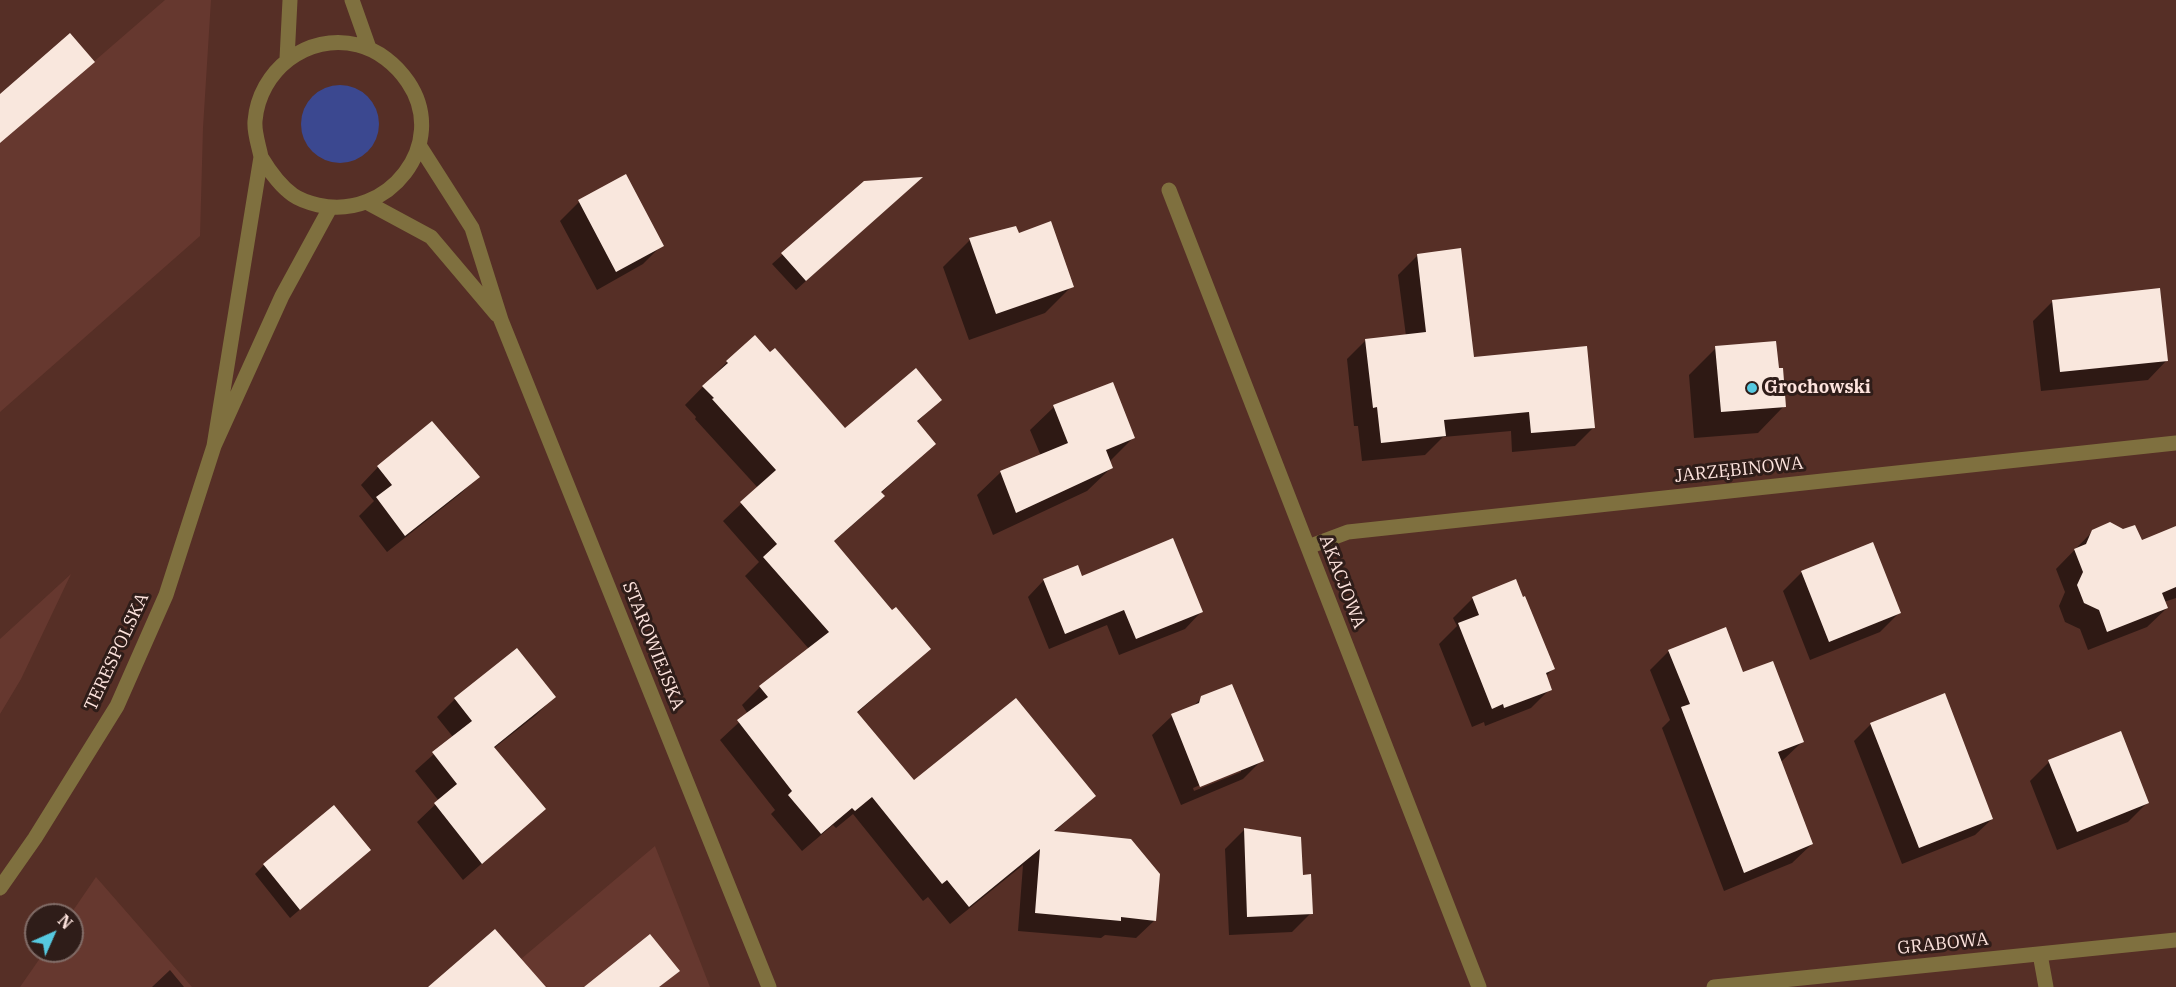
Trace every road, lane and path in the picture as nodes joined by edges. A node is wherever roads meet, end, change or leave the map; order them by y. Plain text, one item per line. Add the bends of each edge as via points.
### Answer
1 (290, 0) edge
2 (352, 0) edge
3 (369, 48) junction
4 (287, 60) junction
5 (419, 145) junction
6 (261, 157) junction
7 (1169, 190) dead end
8 (368, 203) junction
9 (330, 208) junction
10 (501, 320) junction
11 (2176, 443) edge
12 (214, 446) junction
13 (1308, 547) junction
14 (0, 888) edge
15 (2176, 940) edge
16 (2040, 954) junction
17 (769, 987) edge
18 (1479, 987) edge
19 (1714, 987) edge
20 (2046, 987) edge

1 - 4 street
2 - 3 street
3 - 4 street via 334,42 309,47
3 - 5 street via 399,69 411,87 420,116
4 - 6 street via 268,81 258,103 255,124
5 - 8 street via 400,181
5 - 10 street, STAROWIEJSKA via 472,228
6 - 9 street via 275,180 294,196
6 - 12 street, TERESPOLSKA
7 - 13 street, AKACJOWA
8 - 9 street
8 - 10 street, STAROWIEJSKA via 431,237
9 - 12 street, TERESPOLSKA via 282,297
10 - 17 street, STAROWIEJSKA
11 - 13 street, JARZĘBINOWA via 1348,532
12 - 14 street, TERESPOLSKA via 166,595 117,706
13 - 18 street, AKACJOWA
15 - 16 street, GRABOWA
16 - 19 street, GRABOWA
16 - 20 street

